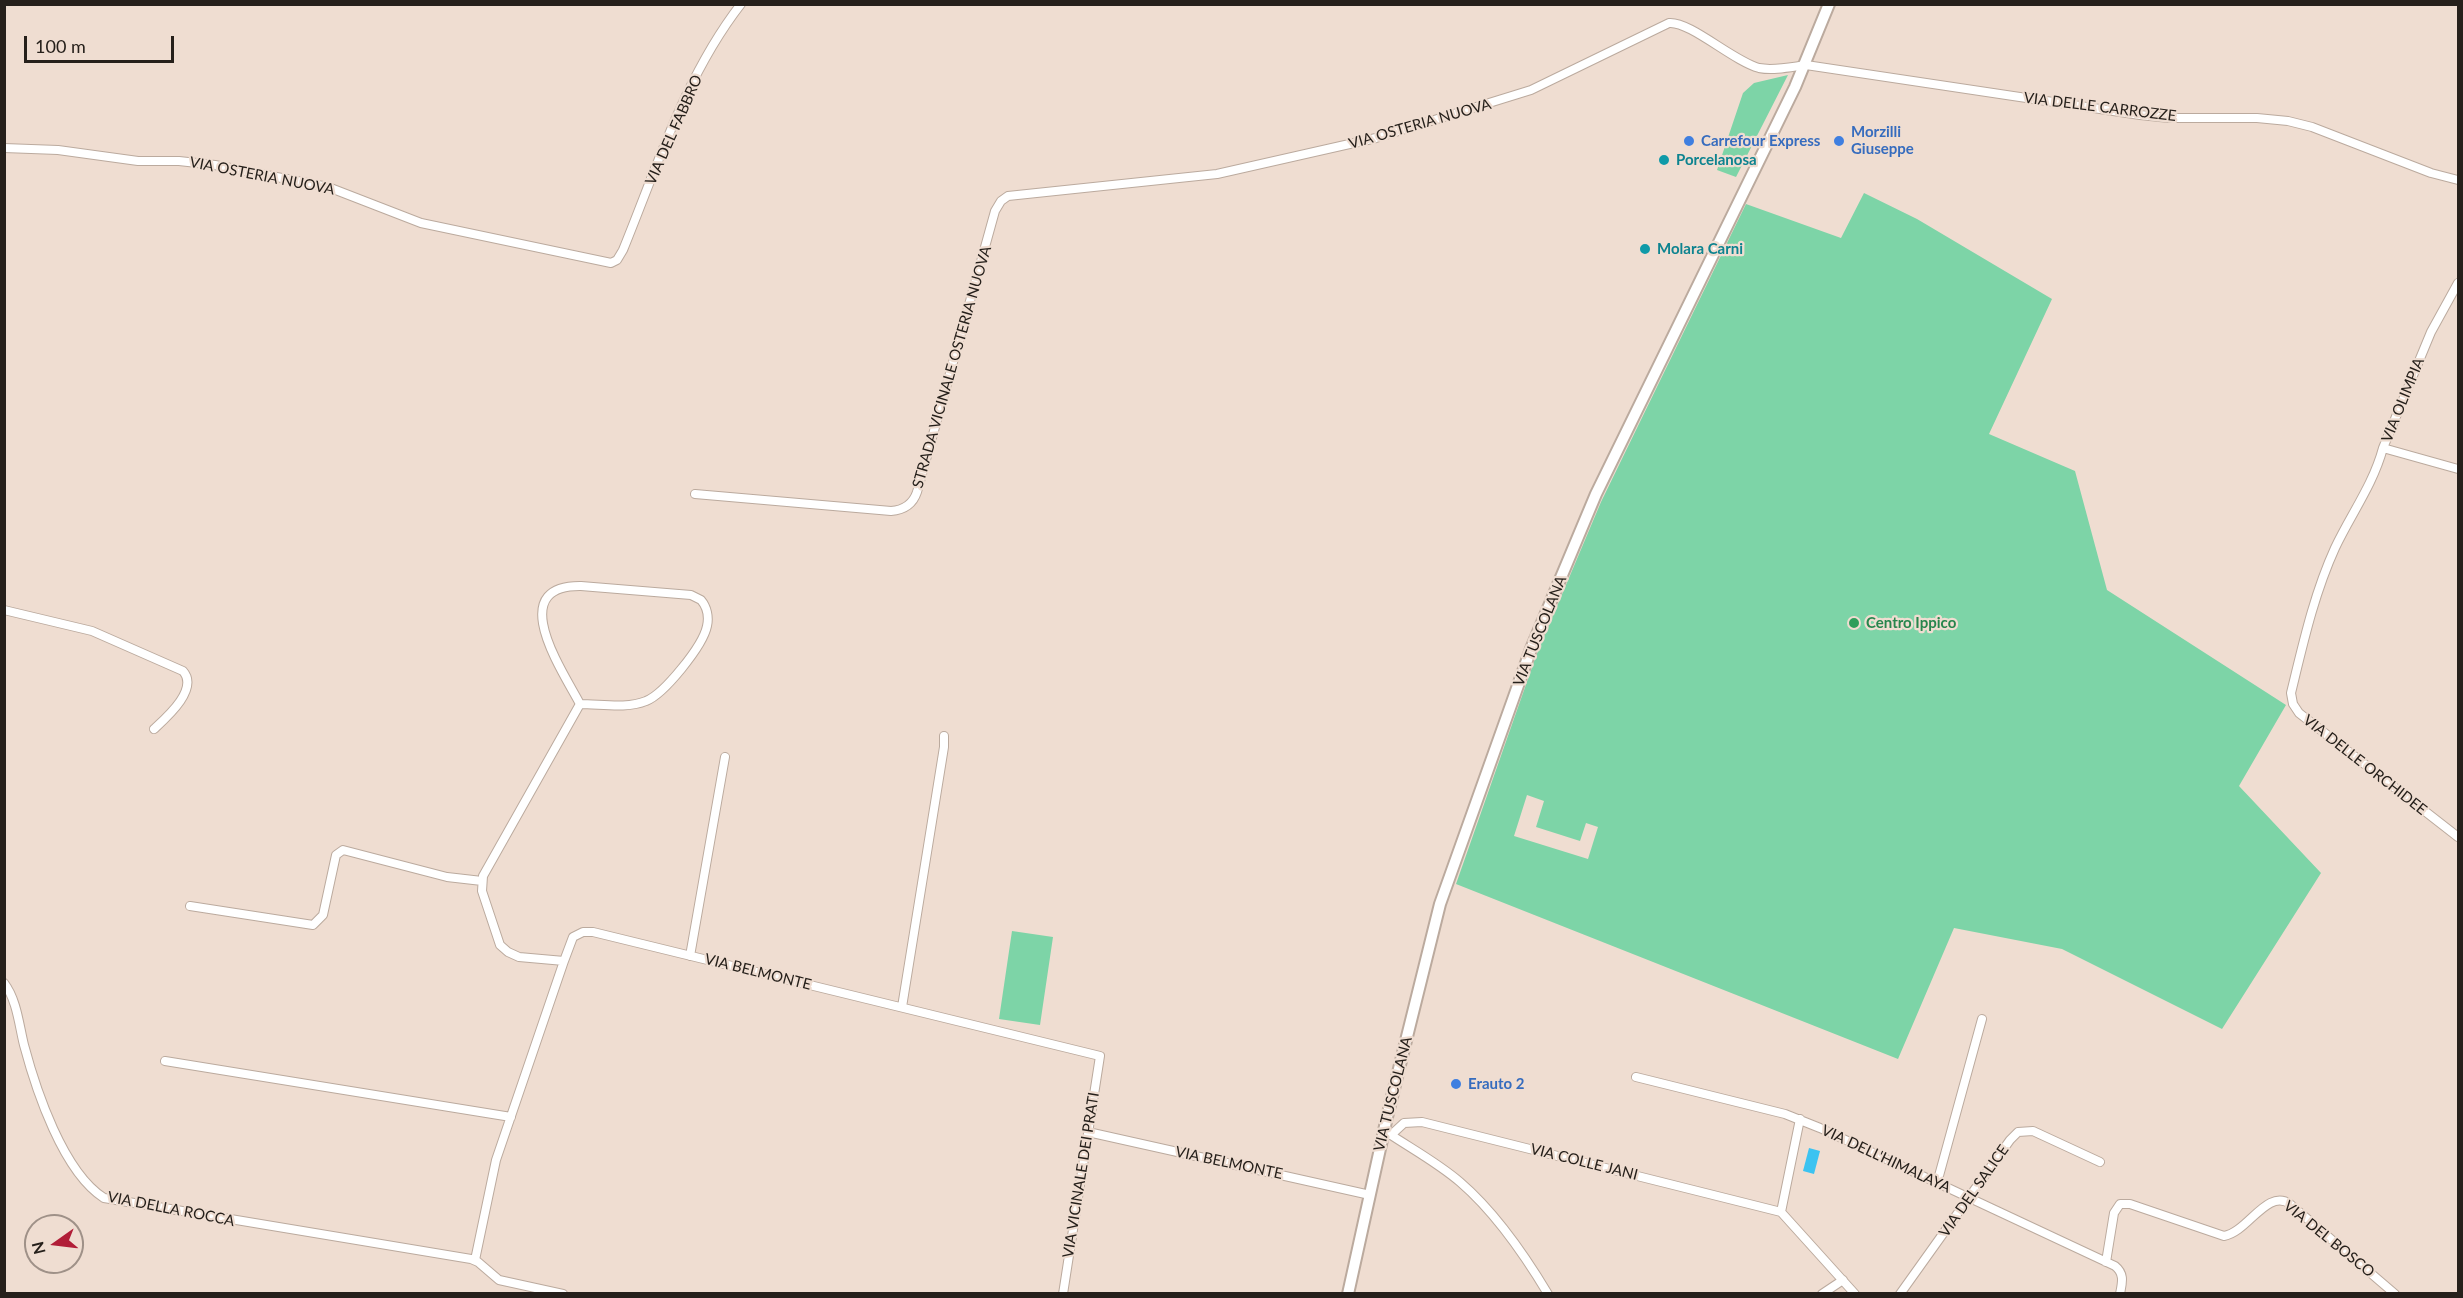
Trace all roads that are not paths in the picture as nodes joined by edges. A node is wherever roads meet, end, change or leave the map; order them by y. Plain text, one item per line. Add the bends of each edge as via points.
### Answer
1 (741, 4) edge
2 (1829, 4) edge
3 (1806, 65) junction
4 (4, 148) edge
5 (2458, 180) edge
6 (1008, 196) joint
7 (617, 260) joint
8 (2458, 283) edge
9 (2383, 448) junction
10 (2458, 470) edge
11 (694, 494) dead end
12 (4, 610) edge
13 (580, 704) junction
14 (154, 729) dead end
15 (944, 736) dead end
16 (725, 757) dead end
17 (2458, 837) edge
18 (482, 881) junction
19 (190, 906) dead end
20 (690, 956) junction
21 (564, 961) junction
22 (4, 983) edge
23 (902, 1007) junction
24 (1982, 1019) dead end
25 (1100, 1056) joint
26 (165, 1061) dead end
27 (1636, 1077) dead end
28 (511, 1117) junction
29 (1800, 1119) junction
30 (1088, 1132) junction
31 (1388, 1133) junction
32 (2100, 1162) dead end
33 (1937, 1183) junction
34 (1370, 1194) junction
35 (1969, 1198) junction
36 (1780, 1212) junction
37 (475, 1260) junction
38 (2106, 1262) junction
39 (1843, 1280) junction
40 (563, 1293) edge
41 (1063, 1293) edge
42 (1348, 1293) edge
43 (1548, 1293) edge
44 (1822, 1293) edge
45 (1855, 1293) edge
46 (1900, 1293) edge
47 (2120, 1293) edge
48 (2395, 1293) edge

1 - 7 street, VIA DEL FABBRO via 718,36 691,89
2 - 3 main road, VIA TUSCOLANA
3 - 5 street, VIA DELLE CARROZZE via 2140,115 2288,121
3 - 6 street, VIA OSTERIA NUOVA via 1761,68 1738,59 1682,25 1669,23 1531,90 1376,138 1217,174
3 - 31 main road, VIA TUSCOLANA via 1596,494 1531,649 1440,904
4 - 7 street, VIA OSTERIA NUOVA via 58,150 138,161 198,162 259,172 341,191 429,225 605,262
6 - 11 street, STRADA VICINALE OSTERIA NUOVA via 995,211 912,502 891,511
8 - 9 street, VIA OLIMPIA via 2431,332
9 - 10 street, VIA OLIMPIA
9 - 17 street, VIA DELLE ORCHIDEE via 2373,479 2339,539 2324,575 2291,700 2299,713
12 - 14 street via 99,634 183,671 188,684 178,704
13 - 13 street via 636,704 660,692 706,631 707,613 701,600 692,595 581,586 563,588 550,596 542,613 542,629
13 - 18 street via 484,871
15 - 23 street
16 - 20 street
18 - 19 street via 447,877 343,850 336,855 323,915 313,925
18 - 21 street via 497,940 505,950 519,957
20 - 21 street, VIA BELMONTE via 585,932 571,939
20 - 23 street, VIA BELMONTE
21 - 28 street
22 - 37 street, VIA DELLA ROCCA via 11,994 52,1127 84,1179 104,1198
23 - 25 street, VIA BELMONTE
24 - 33 street
25 - 30 street, VIA VICINALE DEI PRATI
26 - 28 street
27 - 29 street, VIA DELL'HIMALAYA
28 - 37 street via 495,1165
29 - 33 street, VIA DELL'HIMALAYA
29 - 36 street
30 - 34 street, VIA BELMONTE
30 - 41 street, VIA VICINALE DEI PRATI
31 - 34 main road, VIA TUSCOLANA
31 - 36 street, VIA COLLE JANI via 1404,1123 1422,1122
31 - 43 street via 1468,1190 1513,1242
32 - 35 street, VIA DEL SALICE via 2035,1132 2021,1131 2012,1137
33 - 35 street, VIA DELL'HIMALAYA
34 - 42 main road, VIA TUSCOLANA
35 - 38 street, VIA DELL'HIMALAYA
35 - 46 street, VIA DEL SALICE
36 - 39 street
37 - 40 street via 499,1280
38 - 47 street, VIA DELL'HIMALAYA via 2121,1275
38 - 48 street, VIA DEL BOSCO via 2114,1213 2120,1204 2224,1236 2237,1231 2270,1202 2283,1200
39 - 44 street
39 - 45 street

